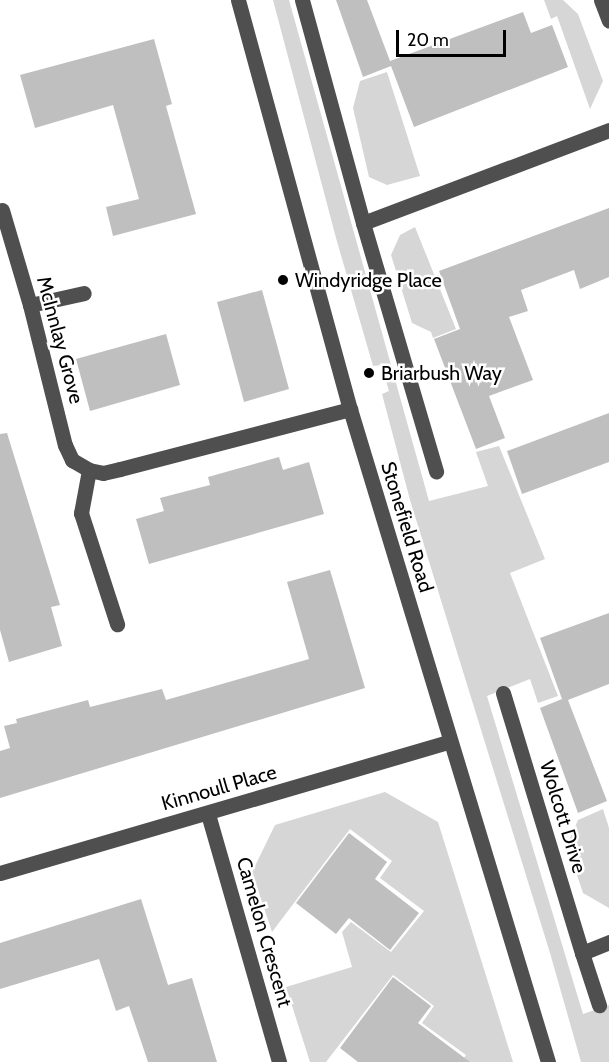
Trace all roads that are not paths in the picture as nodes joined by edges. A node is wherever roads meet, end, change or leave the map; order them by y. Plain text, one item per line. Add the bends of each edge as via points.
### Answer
1 (238, 0) edge
2 (302, 0) edge
3 (601, 0) edge
4 (609, 21) edge
5 (609, 130) edge
6 (3, 210) dead end
7 (363, 223) junction
8 (84, 293) dead end
9 (30, 305) junction
10 (350, 409) junction
11 (89, 470) junction
12 (436, 471) dead end
13 (117, 624) dead end
14 (503, 693) dead end
15 (449, 742) junction
16 (208, 814) junction
17 (0, 873) edge
18 (609, 942) edge
19 (582, 953) junction
20 (599, 1005) dead end
21 (279, 1062) edge
22 (548, 1062) edge

1 - 10 street, Stonefield Road
2 - 7 street
3 - 4 street
5 - 7 street
6 - 9 street, McInnlay Grove
7 - 12 street
8 - 9 street
9 - 11 street, McInnlay Grove via 65,445 72,460
10 - 11 street via 120,470
10 - 15 street, Stonefield Road
11 - 13 street via 81,513
14 - 19 street, Wolcott Drive
15 - 16 street, Kinnoull Place
15 - 22 street, Stonefield Road
16 - 17 street, Kinnoull Place
16 - 21 street, Camelon Crescent
18 - 19 street
19 - 20 street, Wolcott Drive

